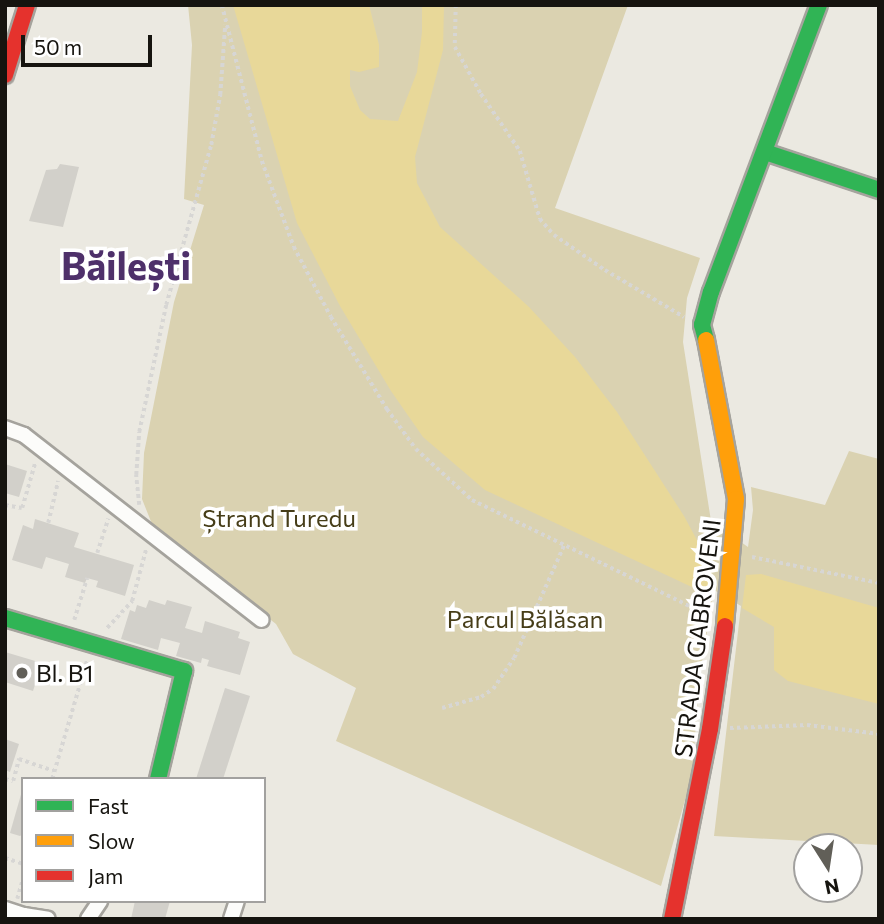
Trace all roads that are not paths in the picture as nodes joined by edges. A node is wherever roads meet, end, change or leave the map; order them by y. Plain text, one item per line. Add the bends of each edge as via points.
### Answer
1 (27, 5) edge
2 (819, 5) edge
3 (5, 75) edge
4 (765, 152) junction
5 (879, 190) edge
6 (5, 428) edge
7 (5, 618) edge
8 (262, 620) dead end
9 (158, 777) edge
10 (99, 903) edge
11 (16, 914) edge
12 (48, 919) edge
13 (88, 919) edge
14 (672, 919) edge

1 - 3 street
2 - 4 street, STRADA GABROVENI
4 - 5 street
4 - 14 street, STRADA GABROVENI via 702,325 736,499 719,670
6 - 8 street via 24,435
7 - 9 street via 184,671
10 - 13 street
11 - 12 street

